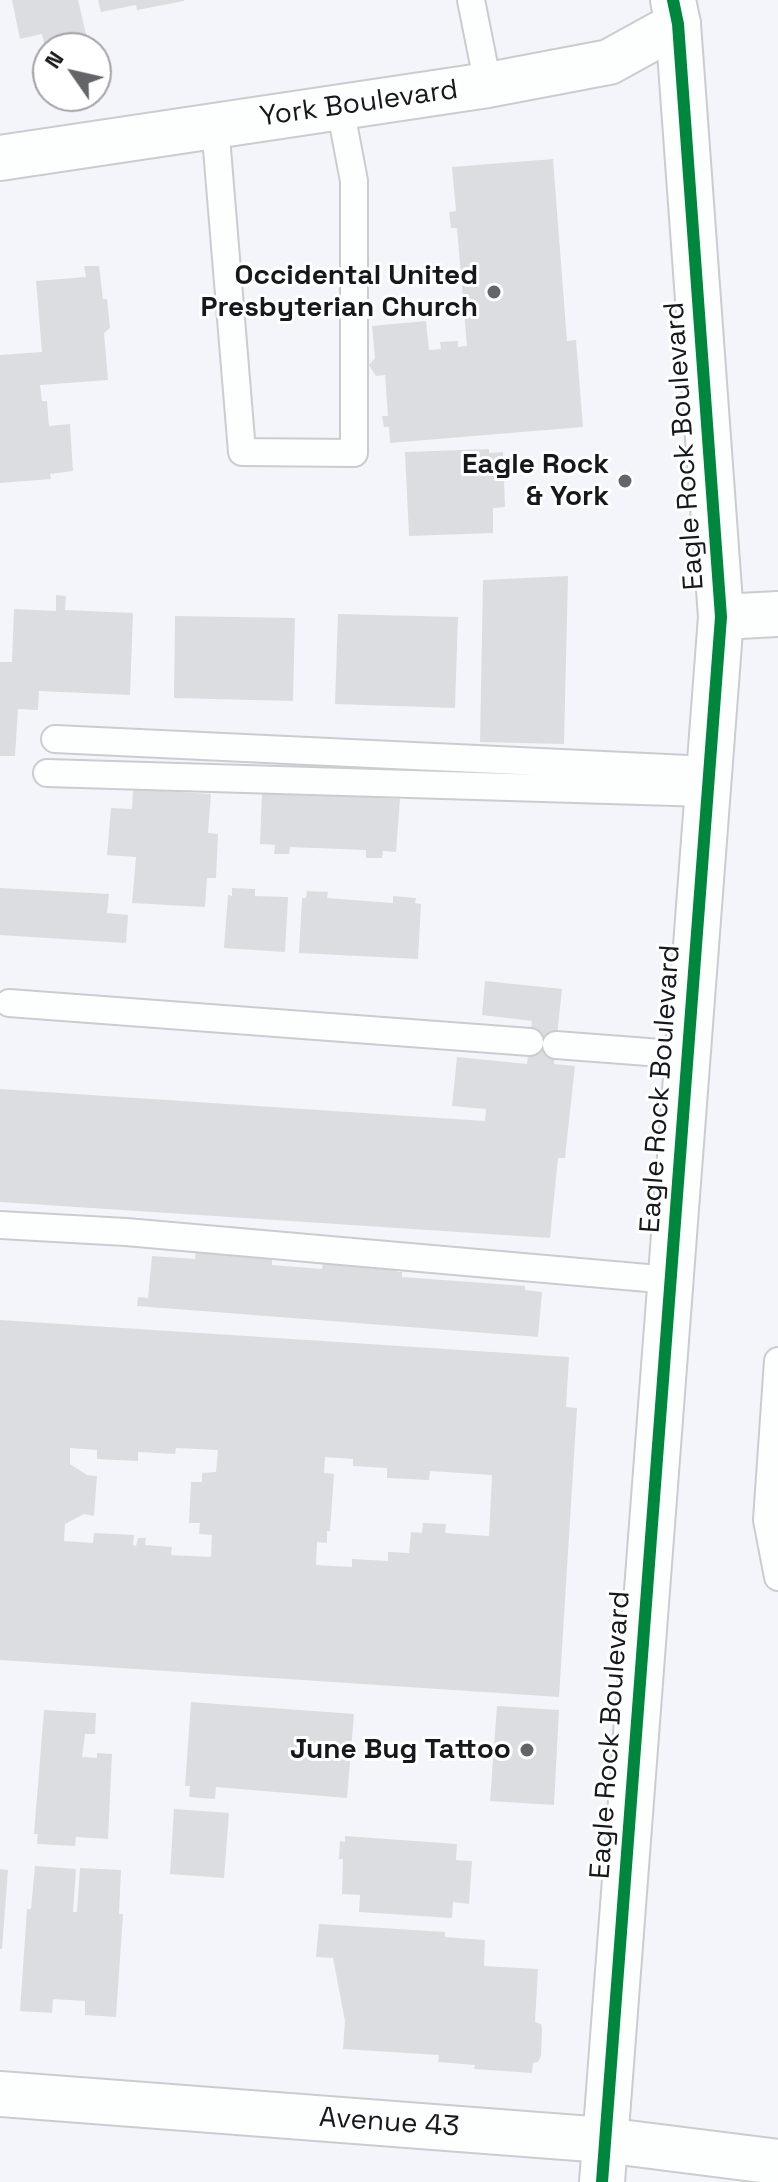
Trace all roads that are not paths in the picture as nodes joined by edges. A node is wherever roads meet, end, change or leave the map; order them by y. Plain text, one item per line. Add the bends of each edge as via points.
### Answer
1 (471, 0) edge
2 (683, 8) edge
3 (488, 85) junction
4 (340, 107) junction
5 (215, 125) junction
6 (0, 158) edge
7 (778, 614) edge
8 (721, 617) junction
9 (55, 739) dead end
10 (47, 773) dead end
11 (708, 781) junction
12 (9, 1003) dead end
13 (687, 1055) junction
14 (0, 1225) edge
15 (670, 1280) junction
16 (778, 1361) edge
17 (778, 1577) edge
18 (0, 2094) edge
19 (603, 2161) edge
20 (778, 2162) edge

1 - 3 lane
2 - 3 main road, York Boulevard via 609,62
2 - 8 main road, Eagle Rock Boulevard
3 - 4 main road, York Boulevard
4 - 5 main road, York Boulevard
4 - 5 lane via 354,181 354,453 242,452
5 - 6 main road, York Boulevard
7 - 8 main road
8 - 11 main road, Eagle Rock Boulevard
9 - 11 lane
10 - 11 lane
11 - 13 main road, Eagle Rock Boulevard
12 - 13 lane
13 - 15 main road, Eagle Rock Boulevard
14 - 15 lane
15 - 19 main road, Eagle Rock Boulevard
16 - 17 lane via 767,1520
18 - 19 main road, Avenue 43
19 - 20 main road, Avenue 43

